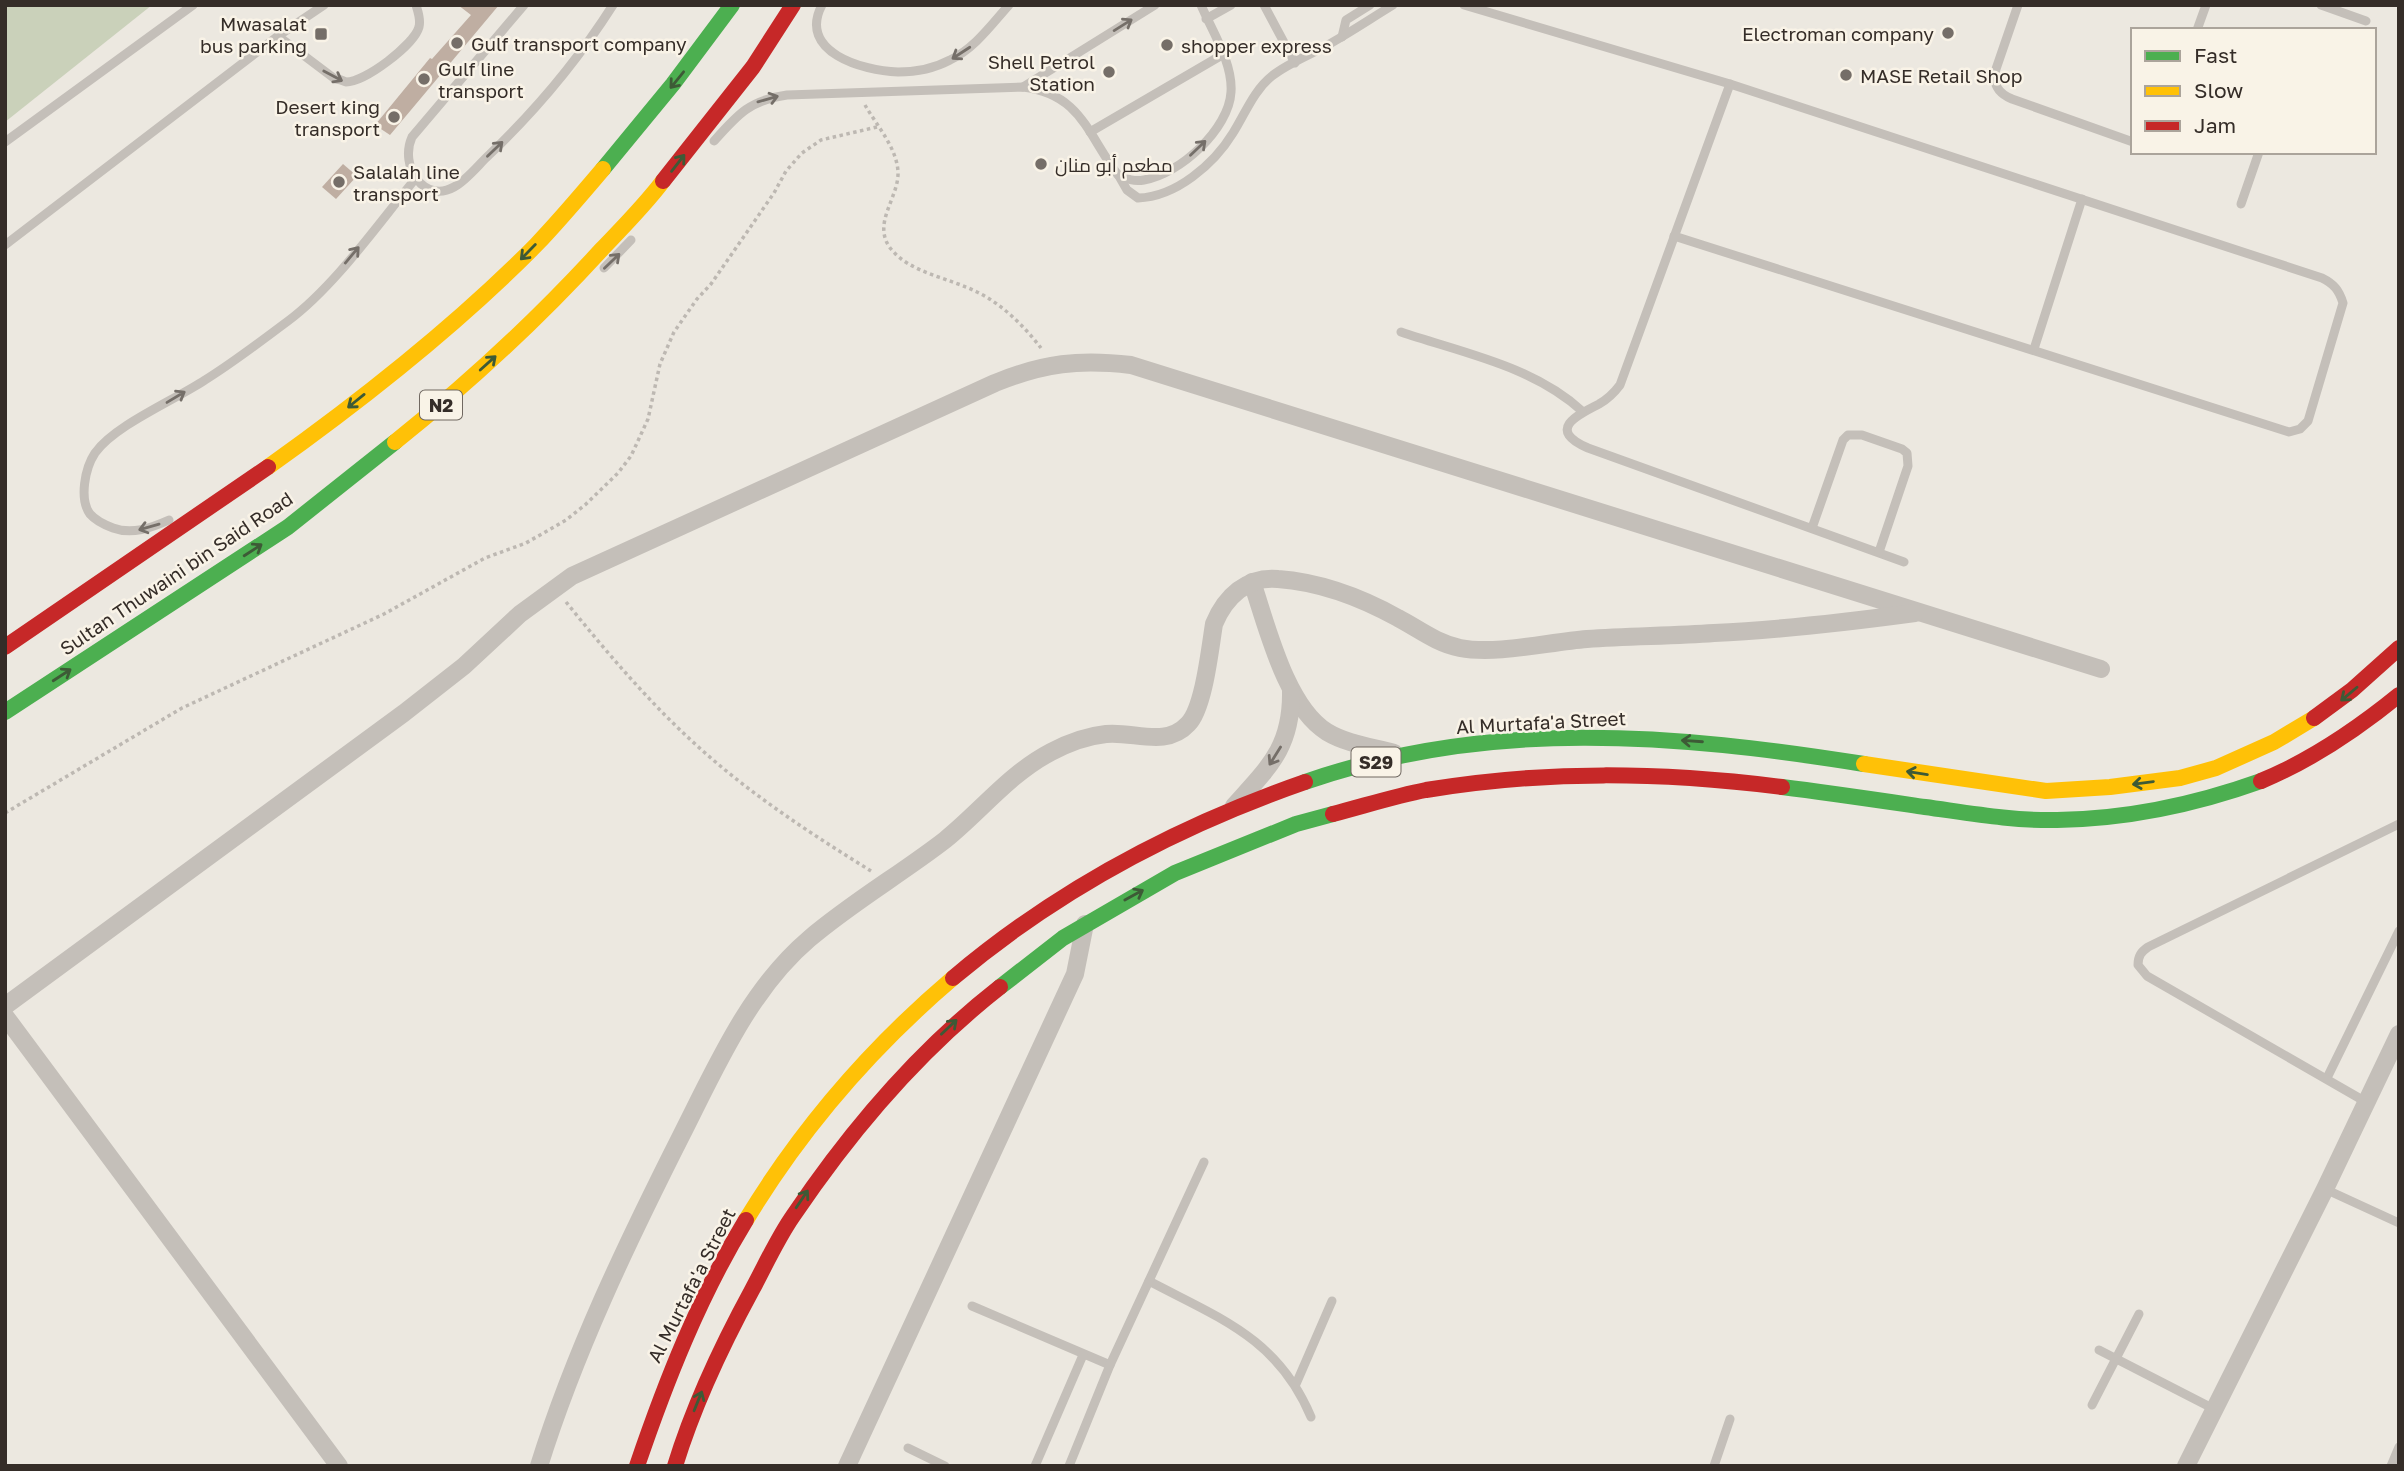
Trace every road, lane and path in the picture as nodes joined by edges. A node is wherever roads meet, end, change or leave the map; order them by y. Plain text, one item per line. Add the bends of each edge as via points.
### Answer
1 (193, 5) edge
2 (324, 5) edge
3 (416, 5) edge
4 (524, 5) edge
5 (613, 5) edge
6 (732, 5) edge
7 (793, 5) edge
8 (822, 5) edge
9 (1009, 5) edge
10 (1155, 5) edge
11 (1201, 5) edge
12 (1231, 5) edge
13 (1264, 5) edge
14 (1370, 5) edge
15 (1393, 5) edge
16 (1464, 5) edge
17 (2018, 5) edge
18 (2206, 5) edge
19 (2327, 6) edge
20 (1206, 19) junction
21 (2366, 21) dead end
22 (2198, 28) edge
23 (278, 36) junction
24 (1342, 37) junction
25 (1222, 55) junction
26 (1295, 63) junction
27 (1730, 84) junction
28 (1023, 87) junction
29 (857, 93) junction
30 (877, 127) junction
31 (1090, 132) junction
32 (2131, 141) edge
33 (5, 142) edge
34 (705, 152) dead end
35 (2258, 154) edge
36 (1118, 175) junction
37 (415, 178) junction
38 (2082, 199) junction
39 (2241, 204) dead end
40 (636, 235) dead end
41 (1674, 236) junction
42 (5, 244) edge
43 (594, 277) dead end
44 (584, 283) dead end
45 (556, 299) junction
46 (1401, 332) dead end
47 (2034, 349) junction
48 (1052, 364) junction
49 (1583, 411) junction
50 (235, 492) junction
51 (1812, 528) junction
52 (1879, 552) junction
53 (1904, 562) dead end
54 (1252, 582) junction
55 (554, 588) junction
56 (1919, 612) junction
57 (5, 647) edge
58 (2399, 648) edge
59 (2101, 669) dead end
60 (1291, 691) junction
61 (2399, 695) edge
62 (5, 712) edge
63 (1402, 755) junction
64 (1231, 809) junction
65 (5, 813) edge
66 (2399, 824) edge
67 (887, 881) junction
68 (1085, 924) junction
69 (2399, 931) edge
70 (5, 1006) edge
71 (5, 1016) edge
72 (2399, 1034) edge
73 (2327, 1078) junction
74 (2366, 1101) junction
75 (1204, 1162) dead end
76 (2325, 1189) junction
77 (2399, 1223) edge
78 (1149, 1281) junction
79 (1332, 1301) dead end
80 (972, 1306) dead end
81 (2140, 1314) dead end
82 (2099, 1350) dead end
83 (1083, 1355) junction
84 (2116, 1359) junction
85 (1110, 1365) junction
86 (1296, 1384) junction
87 (2092, 1405) dead end
88 (2214, 1409) junction
89 (1311, 1417) dead end
90 (1730, 1419) dead end
91 (2399, 1447) edge
92 (908, 1448) dead end
93 (339, 1466) edge
94 (539, 1466) edge
95 (637, 1466) edge
96 (675, 1466) edge
97 (847, 1466) edge
98 (945, 1466) edge
99 (1035, 1466) edge
100 (1069, 1466) edge
101 (1714, 1466) edge
102 (2186, 1466) edge
103 (2391, 1466) edge

1 - 33 lane
2 - 23 lane
23 -> 3 lane via 345,82 380,67 413,37 419,27
4 - 37 lane via 412,137 407,154
37 -> 5 lane via 429,188 454,187 547,95
6 -> 50 main road, Sultan Thuwaini bin Said Road via 643,121 522,258 419,350
45 -> 7 main road, Sultan Thuwaini bin Said Road / N2 via 655,192 753,67
9 -> 8 lane via 973,46 950,60 898,72 841,58 826,49 817,33 816,15
28 -> 10 lane
11 - 20 lane
12 - 20 lane
13 - 26 lane
14 - 24 lane via 1346,20
15 - 24 lane
16 - 27 lane
17 - 32 lane via 1996,69 1996,88 2012,99
18 - 22 lane
19 - 21 lane
20 - 25 lane
23 - 42 lane
24 - 26 lane
25 - 31 lane
36 -> 25 lane via 1131,181 1157,176 1189,157 1216,130 1231,89
26 - 36 lane via 1264,84 1219,151 1183,182 1138,198 1126,190
27 - 38 lane
27 - 41 lane
28 - 29 lane
28 - 31 lane via 1068,103
29 - 30 path
34 -> 29 lane via 747,107 766,98
30 - 48 path via 891,148 898,175 885,221 889,246 899,258 978,292 1006,311
30 - 65 path via 821,140 786,171 674,332 660,363 648,419 631,456 566,520 384,614 182,708
31 - 36 lane
35 - 39 lane
50 -> 37 lane via 147,529 121,531 89,514 85,480 94,454 117,432 206,380 291,318 332,278
38 - 47 lane
38 - 47 lane via 2332,283 2343,303 2308,421 2288,432
43 -> 40 lane
41 - 47 lane
41 - 49 lane via 1620,386
44 - 45 lane
62 -> 45 main road, Sultan Thuwaini bin Said Road / N2 via 288,527 439,407
46 - 49 lane via 1536,378
48 - 55 street via 995,383 612,556
48 - 56 street via 1096,361 1131,365
49 - 51 lane via 1568,426 1573,441
50 - 57 main road, Sultan Thuwaini bin Said Road
51 - 52 lane
51 - 52 lane via 1843,440 1855,434 1902,449 1908,466
52 - 53 lane
54 - 56 street via 1277,578 1336,591 1382,609 1444,643 1477,650 1796,627
54 - 60 street
54 - 67 street via 1232,595 1218,614 1198,709 1181,731 1159,738 1105,734 1052,752 1013,776 944,841
55 - 67 path via 625,674 705,753 793,822
55 - 70 street via 424,698
56 - 59 street
58 -> 63 main road, Al Murtafa'a Street / S29 via 2340,701 2284,738 2184,777 2090,790 2003,786 1738,746 1645,737 1512,740
60 - 63 street via 1325,731
60 -> 64 street via 1289,727 1283,742 1267,769
68 -> 61 main road, S29 via 1174,874 1269,833 1377,801 1497,780 1678,775 2013,820 2075,821 2186,808 2290,770 2353,733
63 - 64 main road, Al Murtafa'a Street / S29 via 1317,777
64 - 95 main road, Al Murtafa'a Street / S29 via 1128,859 1004,937 929,999 843,1086 776,1174 719,1267 664,1388
66 - 73 lane via 2148,947 2138,957 2141,972 2147,976
67 - 94 street via 797,950 748,1010 620,1259 563,1395
96 -> 68 main road, S29 via 741,1305 765,1258 823,1168 926,1048 1005,980
68 - 97 street via 1075,974
69 - 73 lane
71 - 93 street
72 - 74 street
73 - 74 lane
74 - 76 street
75 - 78 lane
76 - 77 lane
76 - 88 street
78 - 85 lane
78 - 86 lane via 1246,1334 1273,1356
79 - 86 lane
80 - 83 lane
81 - 84 lane
82 - 84 lane
83 - 85 lane
83 - 99 lane
84 - 87 lane
84 - 88 lane
85 - 100 lane
86 - 89 lane
88 - 102 street
90 - 101 lane
91 - 103 lane
92 - 98 lane

